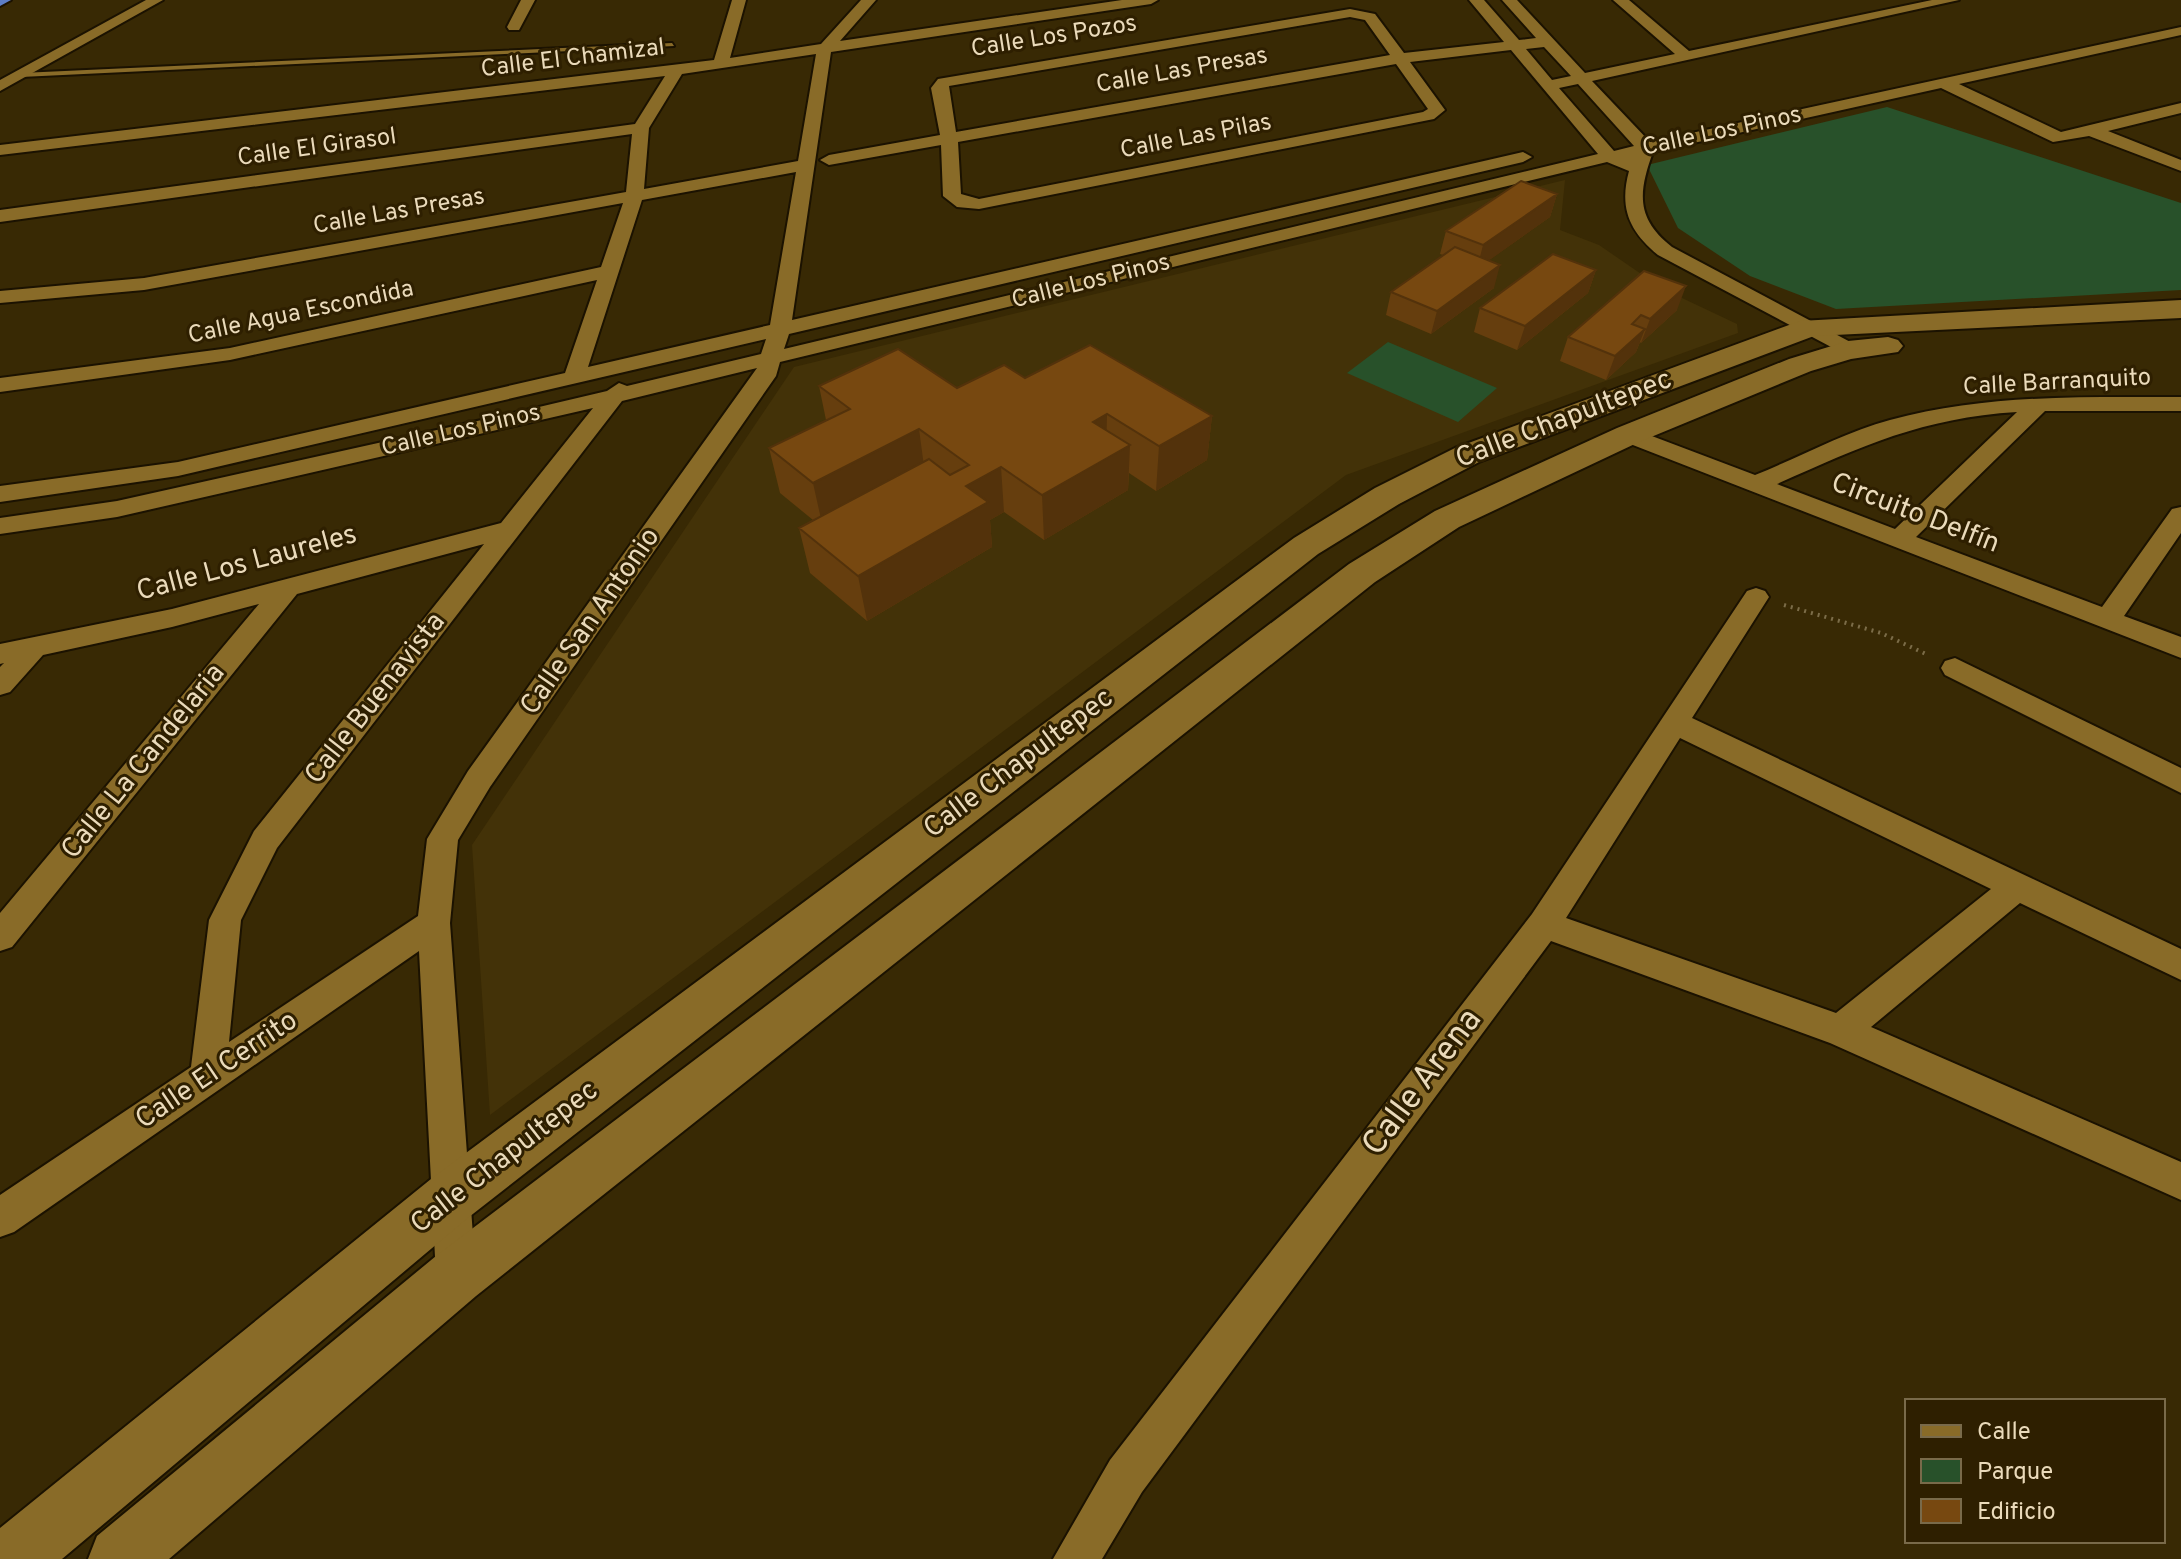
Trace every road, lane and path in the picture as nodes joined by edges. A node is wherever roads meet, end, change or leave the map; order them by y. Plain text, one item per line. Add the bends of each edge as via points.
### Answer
1 (156, 0) edge
2 (528, 0) edge
3 (739, 0) edge
4 (869, 0) edge
5 (1151, 0) edge
6 (1476, 0) edge
7 (1509, 0) edge
8 (1952, 0) edge
9 (1649, 2) dead end
10 (1623, 3) edge
11 (2175, 18) edge
12 (514, 27) dead end
13 (2181, 31) edge
14 (1545, 42) junction
15 (1517, 44) junction
16 (672, 45) dead end
17 (824, 50) junction
18 (1685, 55) junction
19 (1401, 58) junction
20 (720, 64) junction
21 (1913, 69) junction
22 (677, 70) junction
23 (21, 75) junction
24 (1579, 78) junction
25 (1945, 84) junction
26 (1550, 85) junction
27 (0, 86) edge
28 (2181, 108) edge
29 (641, 128) junction
30 (2090, 130) junction
31 (949, 139) junction
32 (1598, 140) junction
33 (1640, 140) junction
34 (4, 152) edge
35 (1610, 157) junction
36 (817, 163) junction
37 (2181, 166) edge
38 (1636, 170) junction
39 (634, 197) junction
40 (0, 216) edge
41 (609, 271) junction
42 (0, 297) edge
43 (2181, 309) edge
44 (1810, 327) junction
45 (780, 328) junction
46 (2181, 330) edge
47 (1848, 350) junction
48 (772, 359) junction
49 (638, 362) junction
50 (574, 377) junction
51 (0, 385) edge
52 (616, 395) junction
53 (2181, 404) edge
54 (2038, 405) junction
55 (1628, 435) junction
56 (1756, 484) junction
57 (0, 494) edge
58 (2181, 515) edge
59 (0, 526) edge
60 (509, 529) junction
61 (1897, 541) junction
62 (288, 587) junction
63 (1756, 597) joint
64 (2108, 618) junction
65 (2181, 648) edge
66 (33, 649) junction
67 (0, 654) edge
68 (1955, 668) joint
69 (0, 685) edge
70 (1674, 722) junction
71 (2181, 781) edge
72 (2016, 887) junction
73 (434, 923) junction
74 (1544, 924) junction
75 (0, 937) edge
76 (2181, 965) edge
77 (1841, 1031) junction
78 (208, 1077) junction
79 (2181, 1181) edge
80 (450, 1198) junction
81 (0, 1218) edge
82 (456, 1276) junction
83 (12, 1559) edge
84 (120, 1559) edge
85 (1076, 1559) edge

1 - 23 street
2 - 12 street
3 - 20 street
4 - 17 street
5 - 17 street, Calle El Chamizal
6 - 15 street
7 - 14 street
8 - 18 street
9 - 10 street
10 - 18 street
11 - 21 street, Calle Los Pinos
13 - 25 street, Calle Los Pinos
14 - 15 street, Calle Las Presas
14 - 24 street
15 - 19 street, Calle Las Presas
15 - 26 street
16 - 23 lane
17 - 20 street, Calle El Chamizal
17 - 36 street, Calle San Antonio
18 - 24 street
19 - 31 street, Calle Las Presas
19 - 31 street, Calle Los Pozos via 1363,14 944,82 939,88
19 - 31 street, Calle Las Pilas via 1437,110 995,201 963,203 952,196
20 - 22 street, Calle El Chamizal
21 - 25 street
21 - 33 street, Calle Los Pinos
22 - 29 street
22 - 34 street, Calle El Chamizal
23 - 27 street
24 - 26 street
24 - 33 street
25 - 30 street via 2059,138
25 - 33 street, Calle Los Pinos
26 - 32 street
28 - 30 street
29 - 39 street
29 - 40 street, Calle El Girasol
30 - 37 street
31 - 36 street, Calle Las Presas
32 - 33 street, Calle Los Pinos
32 - 35 street
32 - 45 street, Calle Los Pinos
33 - 35 street, Calle Los Pinos
33 - 38 street
35 - 38 street
35 - 48 street, Calle Los Pinos
36 - 39 street, Calle Las Presas
36 - 45 street, Calle San Antonio
38 - 44 street via 1635,209 1641,230 1665,251
39 - 41 street
39 - 42 street, Calle Las Presas via 144,284
41 - 50 street
41 - 51 street, Calle Agua Escondida via 228,357
43 - 44 street, Calle Chapultepec
44 - 47 street
44 - 80 street, Calle Chapultepec via 1467,455 1306,546
45 - 48 street, Calle San Antonio
45 - 49 street, Calle Los Pinos
46 - 47 street, Calle Chapultepec
47 - 55 street, Calle Chapultepec
48 - 52 street, Calle Los Pinos
48 - 73 street, Calle San Antonio via 744,408 479,779 443,839
49 - 50 street, Calle Los Pinos
49 - 52 street, Calle Buenavista
50 - 57 street, Calle Los Pinos via 178,469
52 - 59 street, Calle Los Pinos via 117,509
52 - 60 street, Calle Buenavista
53 - 54 street, Calle Barranquito
54 - 56 street, Calle Barranquito via 1893,426
54 - 61 street
55 - 56 street, Circuito Delfín
55 - 82 street, Calle Chapultepec via 1447,519 1362,573
56 - 61 street, Circuito Delfín
58 - 64 street
60 - 62 street, Calle Los Laureles
60 - 78 street, Calle Buenavista via 265,840 225,920
61 - 64 street, Circuito Delfín
62 - 66 street, Calle Los Laureles
62 - 75 street, Calle La Candelaria
63 - 68 path via 1881,633
63 - 70 street, Calle Arena
64 - 65 street, Circuito Delfín
66 - 67 street, Calle Los Laureles
66 - 69 street
68 - 71 street
70 - 72 street
70 - 74 street, Calle Arena
72 - 76 street
72 - 77 street
73 - 78 street, Calle El Cerrito
73 - 80 street, Calle San Antonio
74 - 77 street
74 - 85 street, Calle Arena via 1126,1476
77 - 79 street
78 - 81 street, Calle El Cerrito
80 - 82 street, Calle San Antonio
80 - 83 street, Calle Chapultepec
82 - 84 street, Calle Chapultepec

